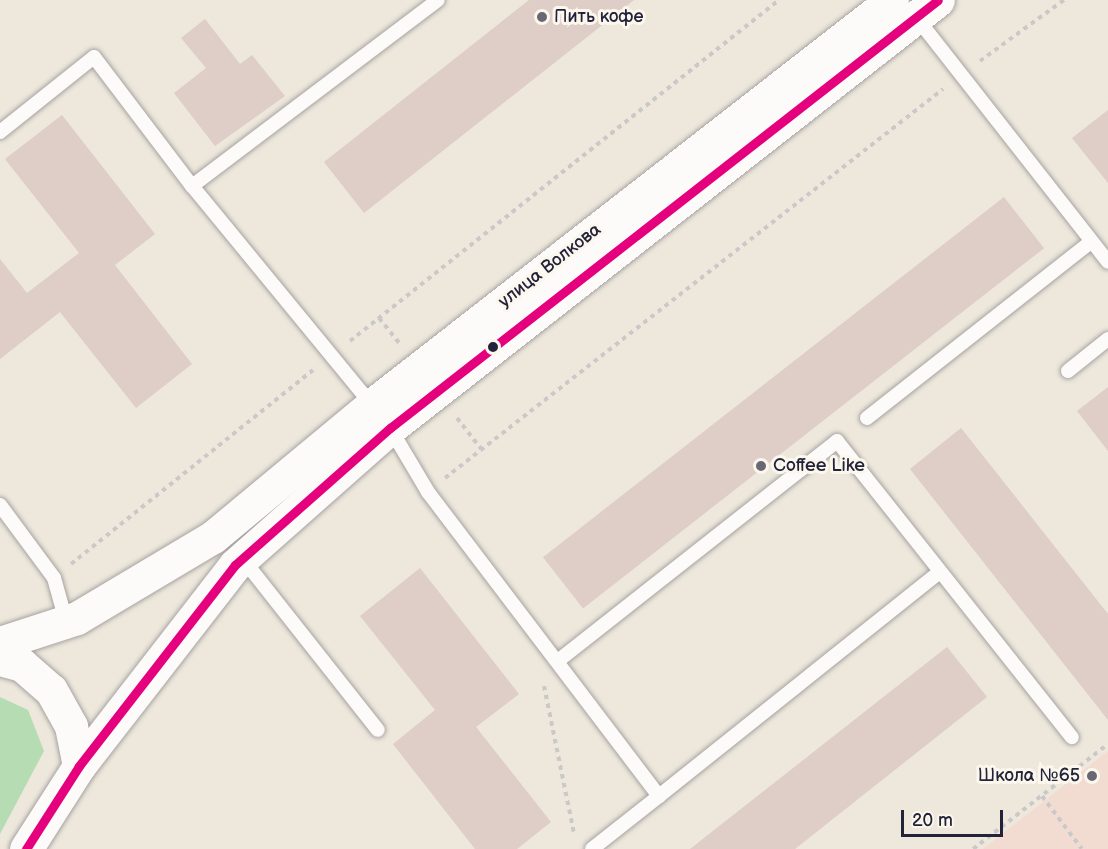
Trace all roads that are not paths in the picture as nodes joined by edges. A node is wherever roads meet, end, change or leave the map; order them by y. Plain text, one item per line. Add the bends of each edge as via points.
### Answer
1 (438, 0) edge
2 (915, 6) edge
3 (0, 132) edge
4 (192, 186) junction
5 (1091, 242) junction
6 (1108, 262) edge
7 (1108, 339) edge
8 (1068, 371) dead end
9 (381, 417) junction
10 (867, 418) dead end
11 (0, 505) edge
12 (242, 558) junction
13 (940, 573) junction
14 (66, 621) junction
15 (0, 644) edge
16 (0, 659) edge
17 (559, 660) junction
18 (378, 730) dead end
19 (1072, 736) dead end
20 (79, 766) junction
21 (659, 796) junction
22 (26, 849) edge
23 (592, 849) edge

1 - 4 lane
2 - 5 lane
2 - 9 main road, улица Волкова
3 - 4 lane via 94,57
4 - 9 lane
5 - 6 lane
5 - 10 lane
7 - 8 lane
9 - 12 main road, улица Волкова
9 - 14 main road, улица Волкова via 213,537
9 - 17 lane via 428,492
11 - 14 lane via 54,578
12 - 18 lane
12 - 20 main road, улица Волкова
13 - 17 lane via 837,441
13 - 19 lane
13 - 21 lane
14 - 15 main road, улица Волкова
16 - 20 main road via 22,665 51,690 71,726
17 - 21 lane
20 - 22 main road, улица Волкова
21 - 23 lane

